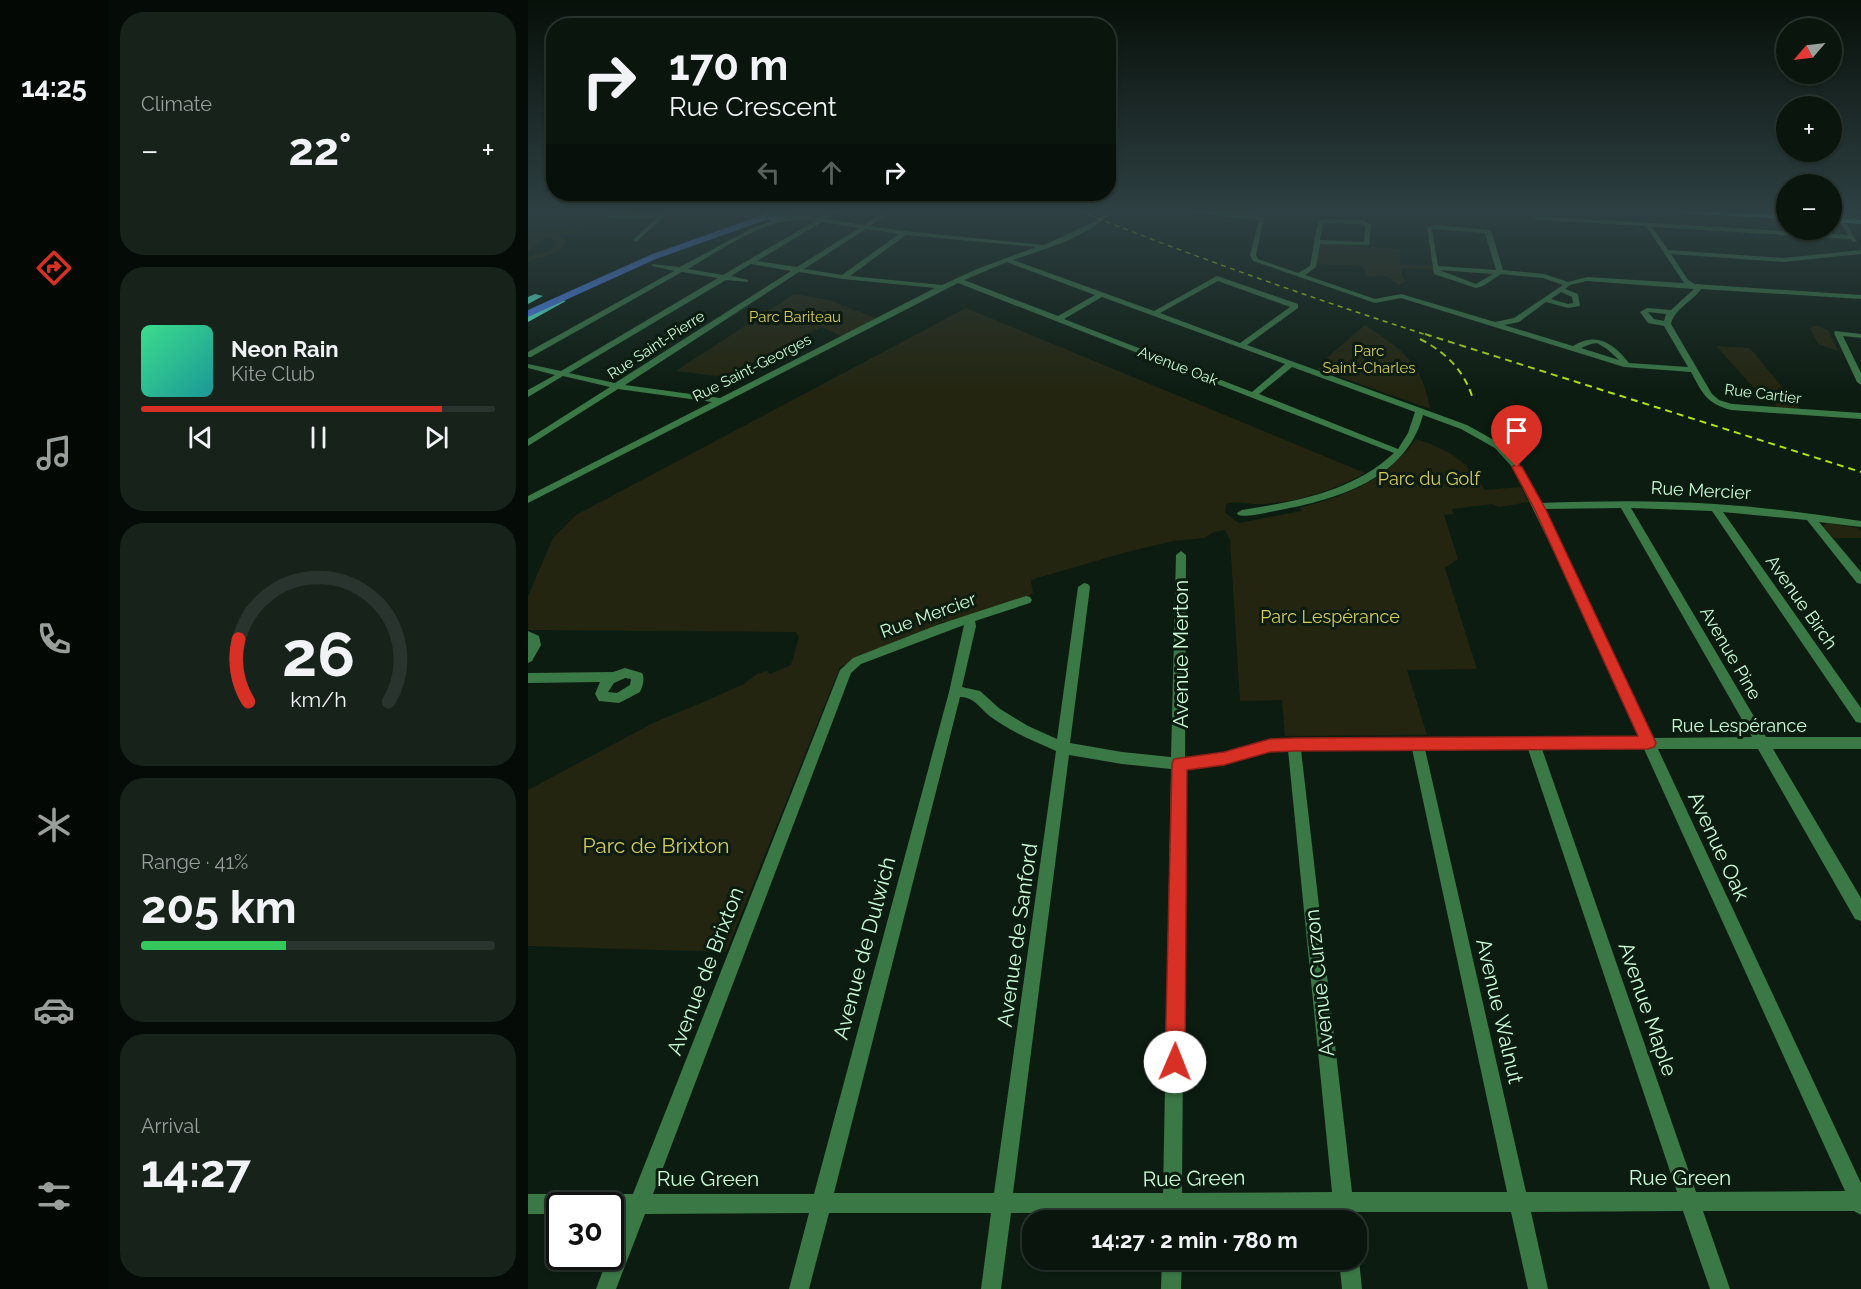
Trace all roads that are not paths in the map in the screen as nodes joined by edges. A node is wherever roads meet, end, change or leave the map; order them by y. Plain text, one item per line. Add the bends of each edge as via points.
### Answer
1 (602, 271) edge
2 (604, 271) edge
3 (618, 271) edge
4 (619, 271) edge
5 (677, 271) edge
6 (693, 271) edge
7 (735, 271) edge
8 (794, 271) edge
9 (804, 271) edge
10 (851, 271) edge
11 (980, 271) edge
12 (1037, 271) edge
13 (1284, 271) edge
14 (1307, 271) edge
15 (1436, 271) edge
16 (1486, 271) edge
17 (1682, 271) edge
18 (1500, 272) junction
19 (1299, 276) junction
20 (725, 277) junction
21 (843, 277) junction
22 (958, 280) junction
23 (746, 281) dead end
24 (1568, 284) junction
25 (1674, 284) junction
26 (1692, 285) junction
27 (943, 287) junction
28 (1560, 290) junction
29 (1100, 295) junction
30 (538, 296) joint
31 (1861, 296) edge
32 (1546, 300) junction
33 (1687, 300) junction
34 (528, 301) edge
35 (561, 302) joint
36 (528, 308) edge
37 (1672, 312) junction
38 (528, 314) edge
39 (1154, 314) junction
40 (528, 319) edge
41 (1057, 320) junction
42 (1495, 324) junction
43 (1667, 324) junction
44 (1861, 336) edge
45 (1241, 346) junction
46 (1574, 349) junction
47 (528, 355) edge
48 (1290, 364) junction
49 (1628, 365) junction
50 (528, 366) edge
51 (1694, 370) junction
52 (563, 374) junction
53 (1861, 382) edge
54 (616, 386) junction
55 (528, 394) edge
56 (1253, 395) junction
57 (719, 400) junction
58 (1420, 411) junction
59 (1861, 416) edge
60 (528, 443) edge
61 (1399, 452) junction
62 (542, 492) junction
63 (528, 495) edge
64 (528, 500) edge
65 (1624, 505) junction
66 (1538, 506) junction
67 (1714, 507) junction
68 (1242, 513) dead end
69 (1809, 516) junction
70 (1861, 524) edge
71 (1181, 555) dead end
72 (1861, 580) edge
73 (1083, 586) dead end
74 (1026, 600) dead end
75 (969, 618) junction
76 (528, 636) edge
77 (528, 658) edge
78 (846, 670) joint
79 (613, 677) dead end
80 (528, 678) edge
81 (955, 692) junction
82 (1861, 718) edge
83 (1417, 743) junction
84 (1533, 743) junction
85 (1648, 743) junction
86 (1762, 743) junction
87 (1861, 743) edge
88 (1294, 744) junction
89 (1064, 748) junction
90 (1179, 764) junction
91 (1861, 913) edge
92 (1343, 1200) junction
93 (1690, 1200) junction
94 (821, 1202) junction
95 (1002, 1202) junction
96 (1519, 1202) junction
97 (1860, 1202) edge
98 (639, 1203) junction
99 (528, 1204) edge
100 (1138, 1210) edge
101 (1172, 1210) edge
102 (1200, 1210) edge
103 (1344, 1210) edge
104 (1172, 1270) edge
105 (1350, 1270) edge
106 (606, 1289) edge
107 (799, 1289) edge
108 (991, 1289) edge
109 (1171, 1289) edge
110 (1352, 1289) edge
111 (1539, 1289) edge
112 (1720, 1289) edge

1 - 30 highway
2 - 36 highway
3 - 38 highway
4 - 35 highway
5 - 47 street
6 - 20 street
7 - 20 street
8 - 54 street, Rue Saint-Pierre
9 - 21 street
10 - 21 street
11 - 22 street, Rue Saint-Georges
12 - 29 street, Avenue Oak
13 - 19 street
14 - 19 street
15 - 18 street via 1476,286
16 - 18 street
17 - 26 street
18 - 24 street via 1544,276
19 - 42 street via 1375,301 1401,296
20 - 23 street
20 - 52 street
21 - 27 street
22 - 27 street, Rue Saint-Georges
22 - 41 street, Avenue Oak
24 - 25 street via 1592,279
24 - 28 street
25 - 26 street
25 - 33 street
26 - 31 street
26 - 33 street via 1698,289
27 - 57 street, Rue Saint-Georges
28 - 32 street
28 - 32 street via 1575,296 1577,304 1568,306
29 - 39 street, Avenue Oak
29 - 41 street
30 - 34 main road
32 - 42 street via 1516,320
33 - 37 street
35 - 40 main road
37 - 43 street
37 - 43 street via 1644,312 1651,321
39 - 45 street, Avenue Oak
39 - 45 street via 1217,278 1296,306
41 - 56 street, Avenue Oak
42 - 46 street
43 - 51 street, Rue Cartier
44 - 53 street via 1838,333
45 - 48 street, Avenue Oak
46 - 49 street
46 - 49 street via 1583,342 1603,342 1614,348
48 - 56 street
48 - 58 street, Avenue Oak
49 - 51 street
50 - 52 street
51 - 59 street, Rue Cartier via 1709,396 1725,406
52 - 54 street
52 - 55 street
54 - 57 street
54 - 60 street, Rue Saint-Pierre
56 - 61 street, Avenue Oak
57 - 62 street, Rue Saint-Georges
58 - 61 street via 1413,433
58 - 66 street, Avenue Oak via 1464,427 1498,446 1517,467
61 - 68 street via 1355,484 1296,504
62 - 63 street
62 - 64 street
65 - 66 street, Rue Mercier
65 - 67 street, Rue Mercier
65 - 86 street, Avenue Pine
66 - 85 street, Avenue Oak
67 - 69 street, Rue Mercier
67 - 82 street, Avenue Birch
69 - 70 street, Rue Mercier
69 - 72 street
71 - 90 street, Avenue Merton
73 - 89 street, Avenue de Sanford
74 - 75 street, Rue Mercier
75 - 78 street, Rue Mercier via 857,661
75 - 81 street, Avenue de Dulwich
76 - 77 street via 535,639
78 - 98 street, Avenue de Brixton
79 - 80 street
81 - 89 street, Rue Lespérance via 976,696 1023,730
81 - 94 street, Avenue de Dulwich
83 - 84 street, Rue Lespérance
83 - 88 street, Rue Lespérance
83 - 96 street, Avenue Walnut
84 - 85 street, Rue Lespérance
84 - 93 street, Avenue Maple
85 - 86 street, Rue Lespérance
85 - 97 street, Avenue Oak
86 - 87 street, Rue Lespérance
86 - 91 street, Avenue Pine
88 - 90 street, Rue Lespérance
88 - 92 street, Avenue Curzon
89 - 90 street, Rue Lespérance
89 - 95 street, Avenue de Sanford
90 - 101 street, Avenue Merton
92 - 96 street, Rue Green
92 - 102 street, Rue Green
92 - 103 street, Avenue Curzon
93 - 96 street, Rue Green
93 - 97 street, Rue Green
93 - 112 street, Avenue Maple
94 - 95 street, Rue Green
94 - 98 street, Rue Green
94 - 107 street, Avenue de Dulwich
95 - 100 street, Rue Green
95 - 108 street, Avenue de Sanford
96 - 111 street, Avenue Walnut
98 - 99 street, Rue Green
98 - 106 street, Avenue de Brixton
104 - 109 street
105 - 110 street

